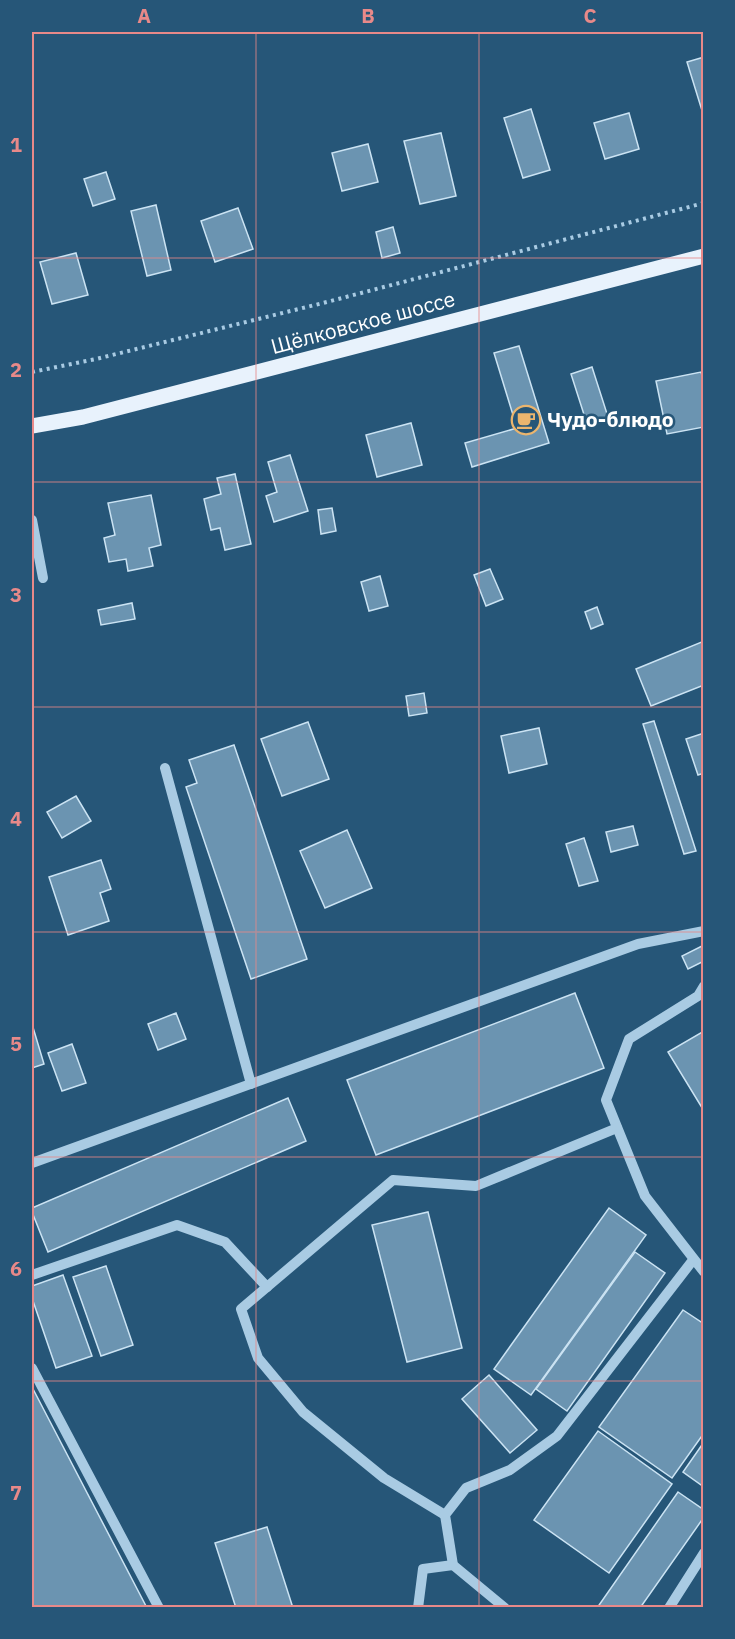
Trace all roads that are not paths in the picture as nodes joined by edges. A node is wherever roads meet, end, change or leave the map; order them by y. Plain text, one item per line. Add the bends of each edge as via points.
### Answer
1 (704, 256) edge
2 (32, 426) edge
3 (32, 520) edge
4 (43, 578) dead end
5 (165, 768) dead end
6 (704, 932) edge
7 (704, 986) edge
8 (251, 1084) junction
9 (617, 1128) junction
10 (32, 1163) edge
11 (693, 1260) junction
12 (704, 1272) edge
13 (32, 1275) edge
14 (267, 1287) junction
15 (32, 1368) edge
16 (445, 1515) junction
17 (704, 1553) edge
18 (453, 1565) junction
19 (159, 1608) edge
20 (418, 1608) edge
21 (505, 1608) edge
22 (669, 1608) edge

1 - 2 main road, Щёлковское шоссе via 83,417
3 - 4 lane
5 - 8 lane
6 - 8 lane via 638,944
7 - 9 lane via 698,996 629,1039 606,1100
8 - 10 lane
9 - 11 lane via 645,1196
9 - 14 lane via 476,1186 393,1180
11 - 12 lane
11 - 16 lane via 557,1436 510,1470 466,1488
13 - 14 lane via 177,1225 225,1242
14 - 16 lane via 241,1309 258,1358 303,1412 384,1478
15 - 19 lane
16 - 18 lane
17 - 22 lane
18 - 20 lane via 423,1569
18 - 21 lane

